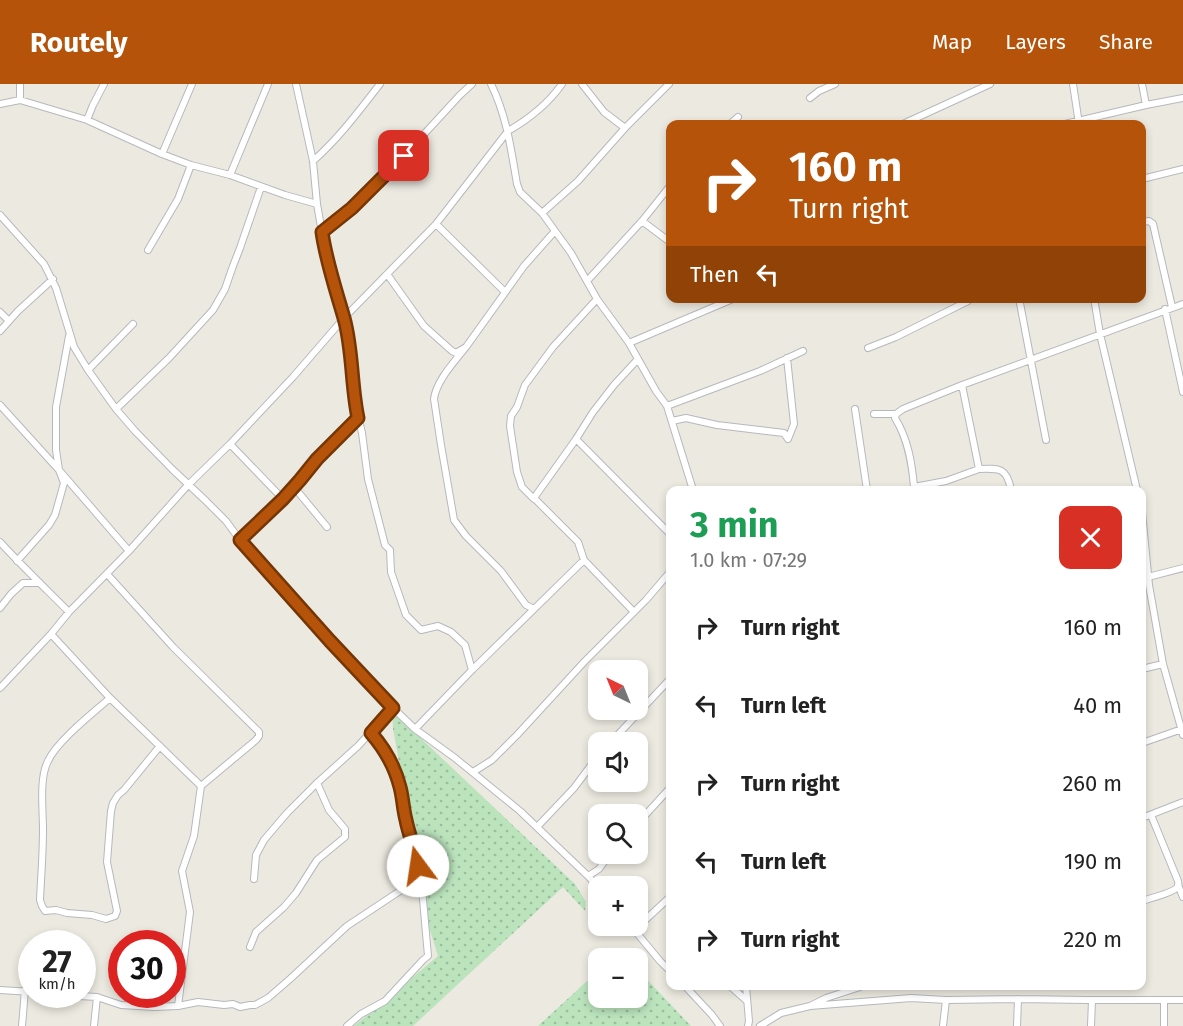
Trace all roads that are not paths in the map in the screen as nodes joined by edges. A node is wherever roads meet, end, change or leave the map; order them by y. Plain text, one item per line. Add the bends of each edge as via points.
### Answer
1 (20, 84) edge
2 (104, 84) edge
3 (192, 84) edge
4 (268, 84) edge
5 (296, 84) edge
6 (381, 84) edge
7 (472, 84) edge
8 (491, 84) edge
9 (562, 84) edge
10 (582, 84) edge
11 (669, 84) edge
12 (835, 84) edge
13 (990, 84) edge
14 (1073, 84) edge
15 (1142, 84) edge
16 (810, 98) dead end
17 (1183, 98) edge
18 (20, 100) junction
19 (0, 104) edge
20 (1146, 105) junction
21 (738, 117) dead end
22 (87, 120) junction
23 (735, 120) edge
24 (912, 120) edge
25 (1079, 120) edge
26 (1090, 120) edge
27 (626, 128) junction
28 (508, 131) junction
29 (162, 154) junction
30 (313, 161) junction
31 (191, 165) junction
32 (1183, 169) edge
33 (230, 175) junction
34 (1146, 178) edge
35 (261, 187) junction
36 (666, 191) edge
37 (317, 204) junction
38 (542, 213) junction
39 (0, 215) edge
40 (642, 221) junction
41 (1146, 221) edge
42 (436, 224) junction
43 (555, 231) junction
44 (322, 232) junction
45 (666, 239) edge
46 (148, 250) dead end
47 (387, 274) junction
48 (53, 279) junction
49 (587, 281) junction
50 (505, 292) junction
51 (597, 299) junction
52 (723, 303) edge
53 (964, 303) edge
54 (1020, 303) edge
55 (1095, 303) edge
56 (1183, 304) edge
57 (1168, 308) junction
58 (0, 312) edge
59 (344, 318) junction
60 (9, 321) junction
61 (133, 324) dead end
62 (0, 331) edge
63 (70, 333) junction
64 (1100, 334) junction
65 (629, 343) junction
66 (74, 347) junction
67 (466, 347) junction
68 (868, 348) dead end
69 (803, 351) dead end
70 (65, 357) junction
71 (787, 358) junction
72 (638, 359) junction
73 (1030, 360) junction
74 (88, 370) junction
75 (962, 385) junction
76 (1183, 392) edge
77 (0, 405) edge
78 (668, 406) junction
79 (116, 409) junction
80 (855, 409) dead end
81 (874, 414) dead end
82 (896, 414) junction
83 (358, 418) junction
84 (672, 421) junction
85 (576, 439) junction
86 (1046, 440) dead end
87 (230, 444) junction
88 (979, 469) junction
89 (59, 470) junction
90 (940, 483) junction
91 (188, 485) junction
92 (692, 486) edge
93 (866, 486) edge
94 (914, 486) edge
95 (920, 486) edge
96 (941, 486) edge
97 (1010, 486) edge
98 (1136, 486) edge
99 (294, 487) junction
100 (283, 499) junction
101 (538, 503) junction
102 (327, 527) dead end
103 (666, 530) edge
104 (240, 540) junction
105 (0, 542) edge
106 (129, 551) junction
107 (1146, 555) edge
108 (584, 560) junction
109 (17, 561) junction
110 (1183, 568) edge
111 (107, 574) junction
112 (666, 576) edge
113 (1148, 577) junction
114 (40, 583) junction
115 (1149, 585) junction
116 (1146, 586) edge
117 (0, 608) edge
118 (534, 609) junction
119 (69, 612) junction
120 (634, 612) junction
121 (51, 634) junction
122 (1163, 664) junction
123 (1146, 668) edge
124 (472, 670) junction
125 (666, 683) edge
126 (0, 688) edge
127 (110, 698) junction
128 (393, 708) junction
129 (415, 729) junction
130 (620, 732) edge
131 (1183, 732) edge
132 (371, 733) junction
133 (1146, 742) edge
134 (160, 746) junction
135 (588, 769) edge
136 (473, 772) junction
137 (317, 783) junction
138 (201, 786) junction
139 (666, 792) edge
140 (1183, 802) edge
141 (648, 813) edge
142 (1151, 814) junction
143 (1146, 816) edge
144 (537, 827) junction
145 (603, 864) edge
146 (588, 876) joint
147 (421, 877) junction
148 (254, 879) dead end
149 (1178, 885) junction
150 (1183, 897) edge
151 (1146, 900) edge
152 (666, 901) edge
153 (648, 917) edge
154 (641, 936) edge
155 (186, 943) edge
156 (250, 947) dead end
157 (666, 966) edge
158 (0, 990) edge
159 (689, 990) edge
160 (734, 990) edge
161 (746, 990) edge
162 (851, 990) edge
163 (18, 991) edge
164 (97, 997) joint
165 (1018, 999) junction
166 (946, 1000) junction
167 (1092, 1000) junction
168 (1164, 1000) junction
169 (1183, 1000) edge
170 (108, 1001) edge
171 (748, 1002) junction
172 (186, 1004) edge
173 (810, 1006) junction
174 (25, 1008) edge
175 (22, 1026) edge
176 (94, 1026) edge
177 (347, 1026) edge
178 (720, 1026) edge
179 (748, 1026) edge
180 (760, 1026) edge
181 (943, 1026) edge
182 (1017, 1026) edge
183 (1091, 1026) edge
184 (1164, 1026) edge

1 - 18 street
2 - 22 street
3 - 29 street
4 - 33 street
5 - 30 street
6 - 30 street
7 - 44 street via 352,208
8 - 28 street
9 - 28 street via 553,96
10 - 27 street via 604,112
11 - 27 street
12 - 16 street
13 - 24 street
14 - 25 street
15 - 20 street
17 - 20 street
18 - 19 street
18 - 22 street
20 - 26 street
21 - 23 street
22 - 29 street
27 - 38 street via 578,181
28 - 38 street via 520,192
28 - 42 street
29 - 31 street
30 - 37 street
31 - 33 street
31 - 46 street via 178,199
32 - 34 street
33 - 35 street
35 - 37 street
35 - 79 street via 225,289 213,310
36 - 40 street
37 - 44 street
38 - 43 street
39 - 48 street
40 - 45 street
40 - 49 street
41 - 57 street via 1153,224
42 - 47 street
42 - 50 street
43 - 49 street
43 - 50 street
44 - 59 street
47 - 59 street
47 - 67 street via 424,326 456,353
48 - 60 street
48 - 63 street
49 - 51 street
50 - 67 street
51 - 65 street
51 - 101 street via 525,385 511,417 517,472 522,487
52 - 65 street
53 - 68 street
54 - 73 street
55 - 64 street
56 - 57 street
57 - 64 street
57 - 76 street
58 - 60 street
59 - 83 street
59 - 87 street
60 - 62 street
61 - 74 street
63 - 66 street
63 - 70 street
64 - 73 street
64 - 98 street
65 - 72 street
66 - 70 street
66 - 74 street
67 - 118 street via 439,384 434,399 454,520 526,605
69 - 71 street
70 - 89 street via 56,407
71 - 78 street
71 - 84 street via 794,424 788,439 784,433 687,418
72 - 78 street
72 - 85 street via 593,412
73 - 75 street
73 - 86 street
74 - 79 street
75 - 82 street
75 - 88 street
77 - 89 street
78 - 84 street
79 - 91 street
80 - 93 street
81 - 82 street
82 - 94 street via 912,463
83 - 99 street
83 - 124 street via 368,479 406,615 421,630 438,626 451,632 465,645
84 - 92 street
85 - 101 street via 534,498
85 - 103 street
87 - 91 street
87 - 100 street
88 - 90 street
88 - 97 street via 1004,472
89 - 106 street
89 - 109 street via 64,483 55,515
90 - 95 street
90 - 96 street
91 - 104 street
91 - 106 street
99 - 100 street
99 - 102 street
100 - 104 street
101 - 108 street via 578,542
104 - 128 street
105 - 109 street
106 - 111 street
107 - 113 street
108 - 118 street
108 - 120 street
109 - 114 street
110 - 113 street
111 - 119 street
111 - 138 street via 173,647 259,732 256,740
112 - 120 street
113 - 115 street
114 - 117 street via 23,583
114 - 119 street
115 - 116 street
115 - 122 street
118 - 124 street
119 - 121 street
120 - 136 street via 492,760
121 - 126 street
121 - 127 street
122 - 123 street
122 - 131 street
124 - 129 street
125 - 130 street
127 - 134 street
127 - 134 street via 65,738 45,767 40,900 45,910 106,919 115,916 106,862 113,803
128 - 129 street
128 - 132 street
129 - 136 street
131 - 133 street
132 - 137 street
132 - 147 street via 381,744 401,788
134 - 138 street
135 - 144 street
136 - 144 street
137 - 148 street via 262,844 256,855
137 - 156 street via 329,810 345,829 345,837 317,860 297,892 256,932
138 - 155 street via 194,836 182,871 190,912
139 - 141 street
140 - 142 street
142 - 143 street
142 - 149 street
144 - 146 street
145 - 146 street
147 - 172 street via 346,927 268,998 255,1005
147 - 177 street via 429,956 386,1001
149 - 150 street
149 - 151 street via 1170,892
152 - 153 street
154 - 157 street
158 - 163 street
159 - 178 street
160 - 171 street
161 - 171 street
162 - 173 street
164 - 170 street
164 - 176 street
165 - 166 street
165 - 167 street
165 - 182 street
166 - 173 street via 911,998
166 - 181 street
167 - 168 street
167 - 183 street
168 - 169 street
168 - 184 street
171 - 179 street
173 - 180 street via 781,1013
174 - 175 street

